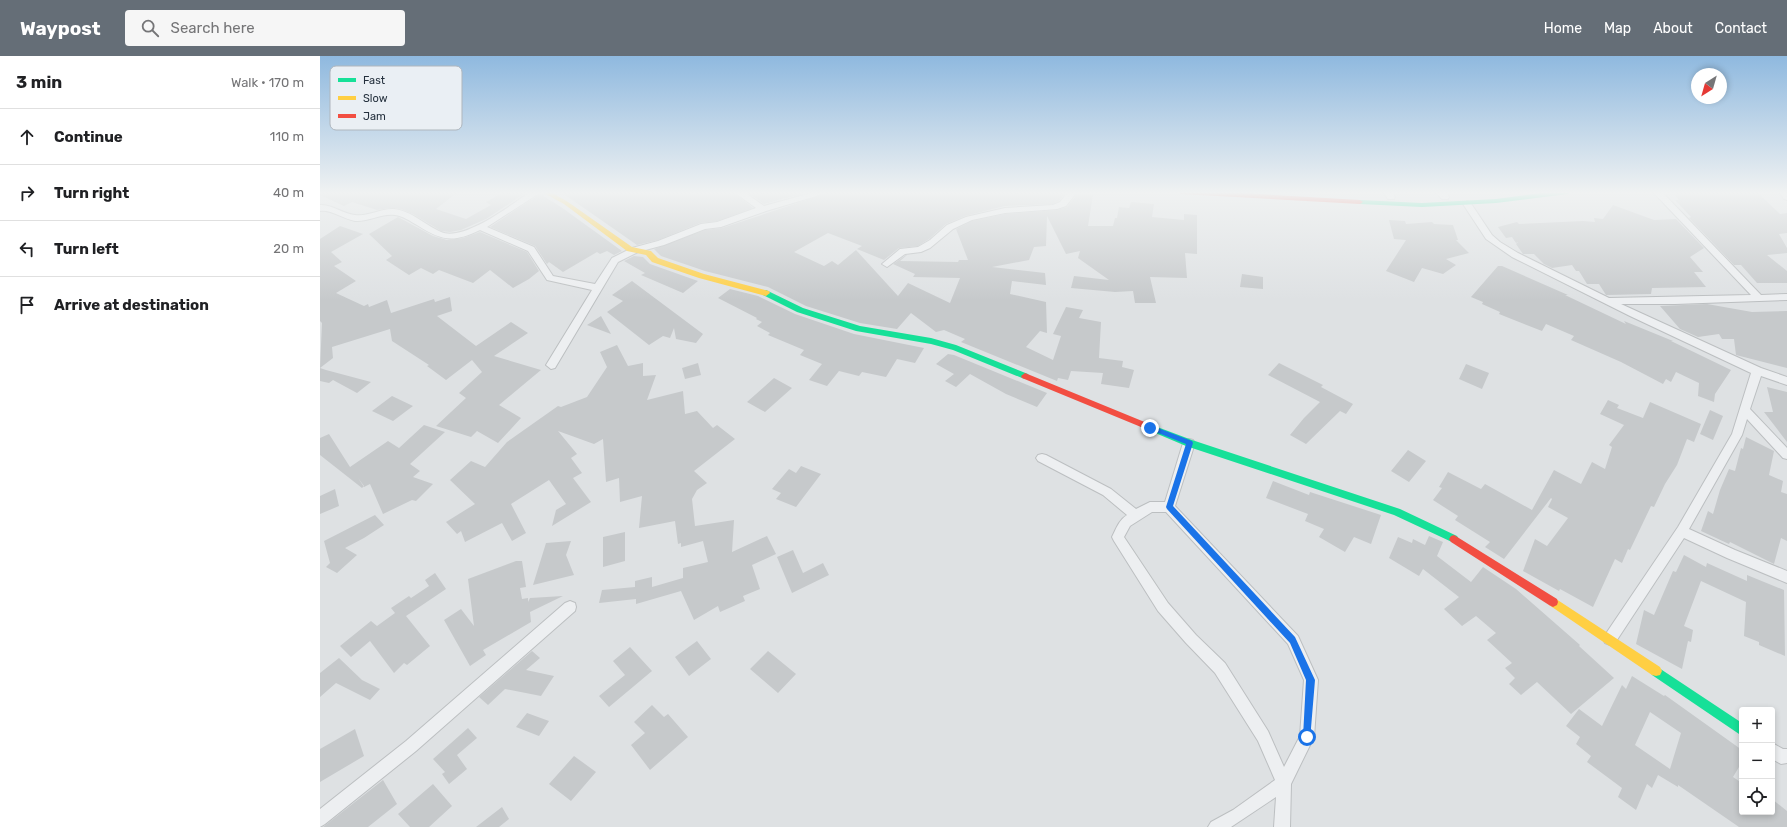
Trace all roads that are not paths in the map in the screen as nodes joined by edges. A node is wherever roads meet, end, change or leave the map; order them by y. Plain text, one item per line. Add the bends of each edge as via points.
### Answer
1 (429, 228) edge
2 (478, 228) edge
3 (482, 228) edge
4 (601, 228) edge
5 (699, 228) edge
6 (950, 228) edge
7 (1483, 228) edge
8 (1692, 228) edge
9 (635, 250) junction
10 (887, 264) dead end
11 (598, 288) junction
12 (1787, 296) edge
13 (1759, 298) junction
14 (1608, 301) junction
15 (551, 365) dead end
16 (1757, 372) junction
17 (1787, 381) edge
18 (1746, 411) junction
19 (1189, 443) junction
20 (1787, 455) edge
21 (1042, 458) dead end
22 (1169, 507) junction
23 (1136, 516) junction
24 (1682, 531) junction
25 (1787, 577) edge
26 (570, 607) dead end
27 (1610, 639) junction
28 (1739, 728) edge
29 (1775, 752) edge
30 (1787, 756) edge
31 (1284, 783) junction
32 (320, 819) edge
33 (1216, 827) edge
34 (1282, 827) edge

1 - 2 street via 450,237
3 - 11 street via 531,249 550,278
4 - 9 street
5 - 9 street
6 - 10 street via 924,249 903,251
7 - 14 street via 1497,244 1515,255
8 - 13 street
9 - 11 street via 616,260
9 - 19 street via 648,253 655,260 702,276 763,291 800,310 859,330 931,341 956,348
11 - 15 street
12 - 13 street
13 - 14 street
14 - 16 street
16 - 17 street
16 - 18 street
18 - 20 street
18 - 24 street via 1737,435
19 - 22 street
19 - 27 street via 1325,486 1397,512 1446,534 1475,550
21 - 23 street via 1107,492
22 - 23 street via 1150,507
22 - 31 street via 1293,640 1310,680 1307,737
23 - 31 street via 1126,522 1118,537 1163,607 1220,668 1263,736
24 - 25 street
24 - 27 street
26 - 32 street via 411,746
27 - 28 street
29 - 30 street
31 - 33 street
31 - 34 street

